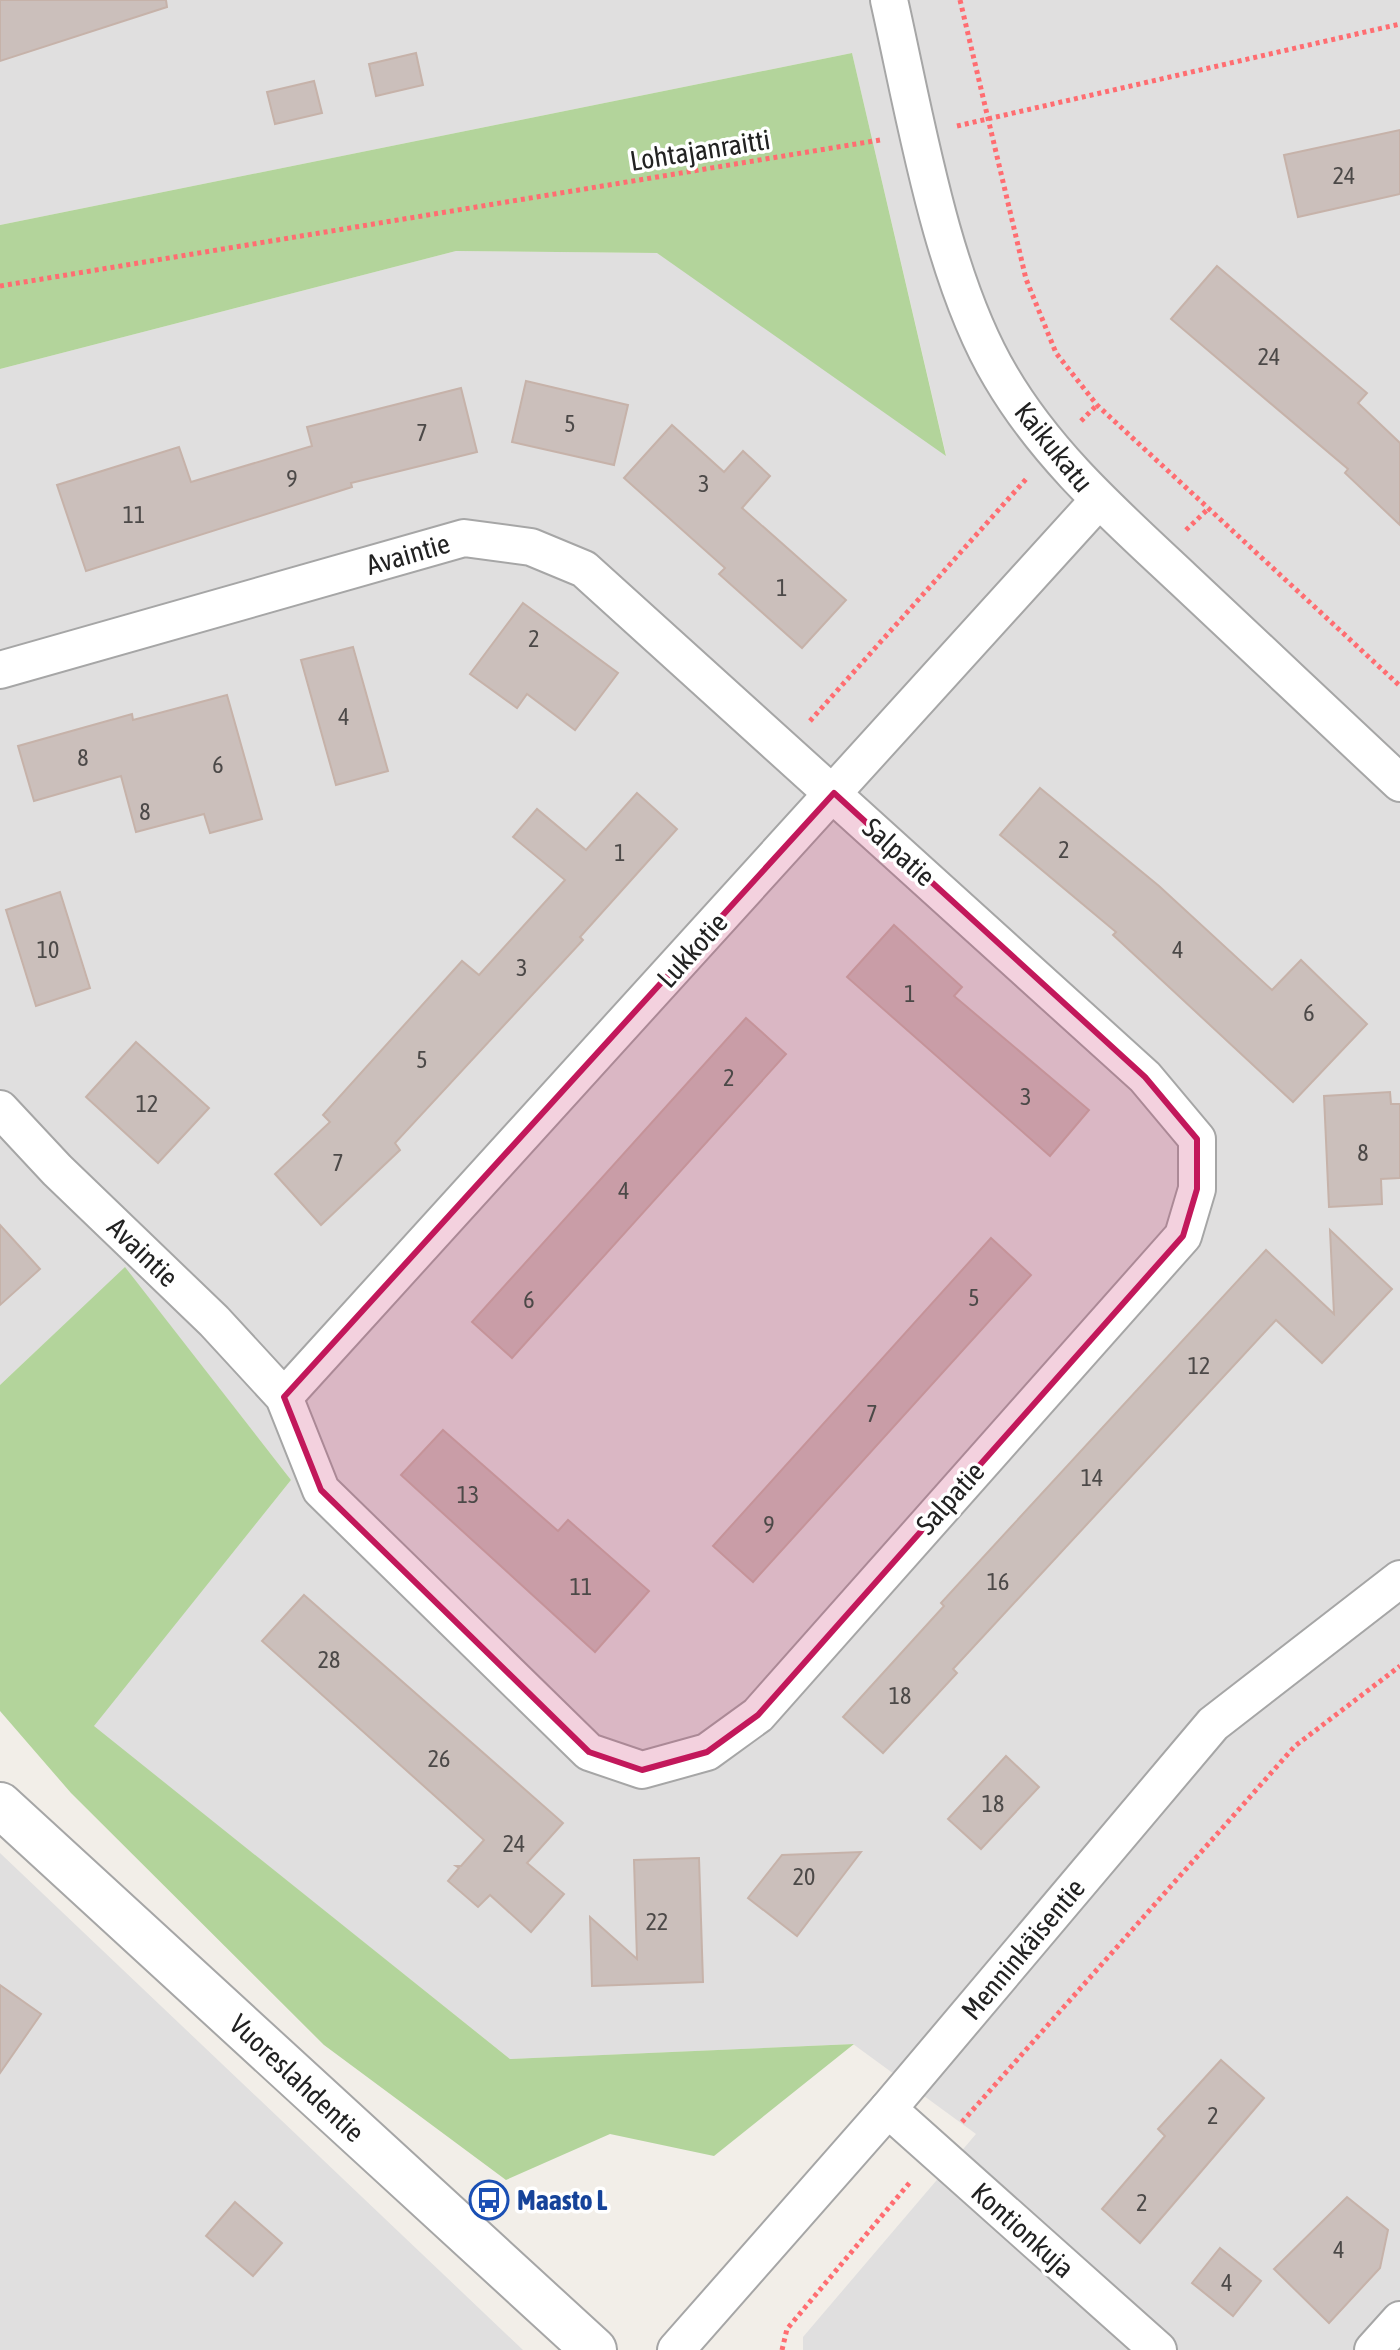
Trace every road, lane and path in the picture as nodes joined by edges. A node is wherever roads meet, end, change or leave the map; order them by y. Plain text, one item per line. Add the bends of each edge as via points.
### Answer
1 (889, 0) edge
2 (960, 0) edge
3 (1400, 24) edge
4 (987, 120) junction
5 (919, 134) junction
6 (0, 286) edge
7 (1051, 450) junction
8 (1098, 501) junction
9 (0, 670) edge
10 (1400, 686) edge
11 (785, 749) junction
12 (1400, 783) edge
13 (834, 793) junction
14 (0, 1109) edge
15 (284, 1397) junction
16 (1400, 1579) edge
17 (1400, 1666) edge
18 (0, 1805) edge
19 (888, 2109) junction
20 (935, 2152) junction
21 (1400, 2320) edge
22 (594, 2350) edge
23 (676, 2350) edge
24 (782, 2350) edge
25 (1158, 2350) edge
26 (1373, 2350) edge

1 - 5 street, Kaikukatu
2 - 4 path
3 - 4 path, Lohtajanraitti
4 - 5 path, Lohtajanraitti
4 - 10 path via 1026,279 1056,353 1097,405
5 - 6 path, Lohtajanraitti
5 - 7 street, Kaikukatu via 971,314 1000,376
7 - 8 street, Kaikukatu
7 - 11 path
8 - 12 street, Kaikukatu
8 - 13 street, Lukkotie
9 - 11 street, Avaintie via 464,538 531,547 584,569
11 - 13 street, Avaintie
13 - 15 street, Lukkotie
13 - 15 street, Salpatie via 1145,1077 1197,1139 1197,1189 1183,1236 758,1715 707,1752 642,1770 589,1752 321,1490
14 - 15 street, Avaintie
16 - 19 street, Menninkäisentie via 1213,1724
17 - 20 path via 1295,1746
18 - 22 street, Vuoreslahdentie
19 - 20 street, Kontionkuja
19 - 23 street, Menninkäisentie
20 - 24 path via 787,2329
20 - 25 street, Kontionkuja
21 - 26 street

